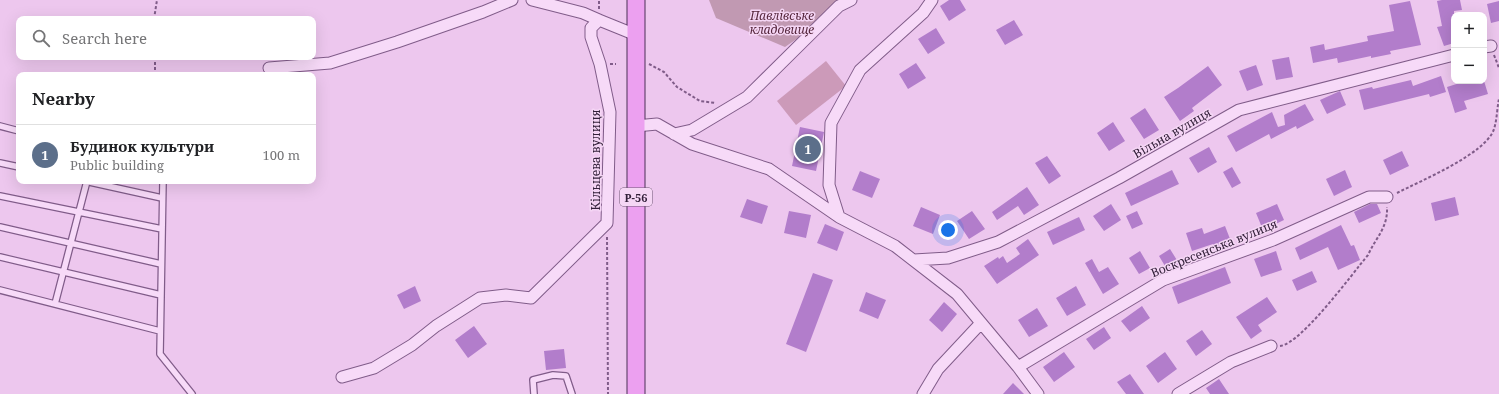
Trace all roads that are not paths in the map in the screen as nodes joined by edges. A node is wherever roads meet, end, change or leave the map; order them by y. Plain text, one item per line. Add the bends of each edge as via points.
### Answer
1 (512, 0) edge
2 (532, 0) edge
3 (636, 0) edge
4 (851, 0) edge
5 (932, 0) edge
6 (599, 20) junction
7 (636, 34) junction
8 (1451, 56) edge
9 (269, 68) dead end
10 (0, 126) edge
11 (636, 126) junction
12 (16, 130) edge
13 (674, 134) junction
14 (0, 163) edge
15 (16, 166) edge
16 (85, 184) edge
17 (99, 184) edge
18 (163, 184) edge
19 (0, 196) edge
20 (1387, 197) road end
21 (162, 198) junction
22 (79, 212) junction
23 (839, 217) junction
24 (0, 227) edge
25 (162, 229) junction
26 (71, 243) junction
27 (0, 257) edge
28 (914, 260) junction
29 (161, 264) junction
30 (64, 272) junction
31 (0, 290) edge
32 (161, 295) junction
33 (55, 304) junction
34 (981, 323) junction
35 (160, 331) junction
36 (1271, 346) road end
37 (1018, 367) junction
38 (342, 377) dead end
39 (192, 394) edge
40 (534, 394) edge
41 (572, 394) edge
42 (636, 394) edge
43 (923, 394) edge
44 (1038, 394) edge
45 (1178, 394) edge

1 - 9 street via 484,12 330,63
2 - 6 street via 584,13
3 - 7 main road, Р-56
4 - 13 street via 838,6 747,97 692,130
5 - 23 street via 923,13 860,70 831,123 829,185
6 - 7 street
6 - 38 street, Кільцева вулиця via 591,28 591,37 600,64 610,112 607,223 532,298 506,295 480,298 374,368
7 - 11 main road, Р-56
8 - 28 street, Вільна вулиця via 1239,110 998,242 948,258
10 - 12 lane
11 - 13 street via 657,124
11 - 42 main road, Р-56
13 - 23 street via 692,144 769,169
14 - 15 lane
16 - 22 lane
17 - 21 lane
18 - 21 lane
19 - 22 lane
20 - 37 street, Воскресенська вулиця via 1369,197 1273,240 1163,280
21 - 25 lane
22 - 25 lane
22 - 26 lane
23 - 28 street via 895,246
24 - 26 lane
25 - 29 lane
26 - 29 lane
26 - 30 lane
27 - 30 lane
28 - 34 street via 957,294
29 - 32 lane
30 - 32 lane
30 - 33 lane
31 - 33 lane
32 - 35 lane
33 - 35 lane
34 - 37 street
34 - 43 street via 938,369
35 - 39 lane via 160,354
36 - 45 street via 1231,362
37 - 44 street
40 - 41 lane via 533,380 553,375 566,376

